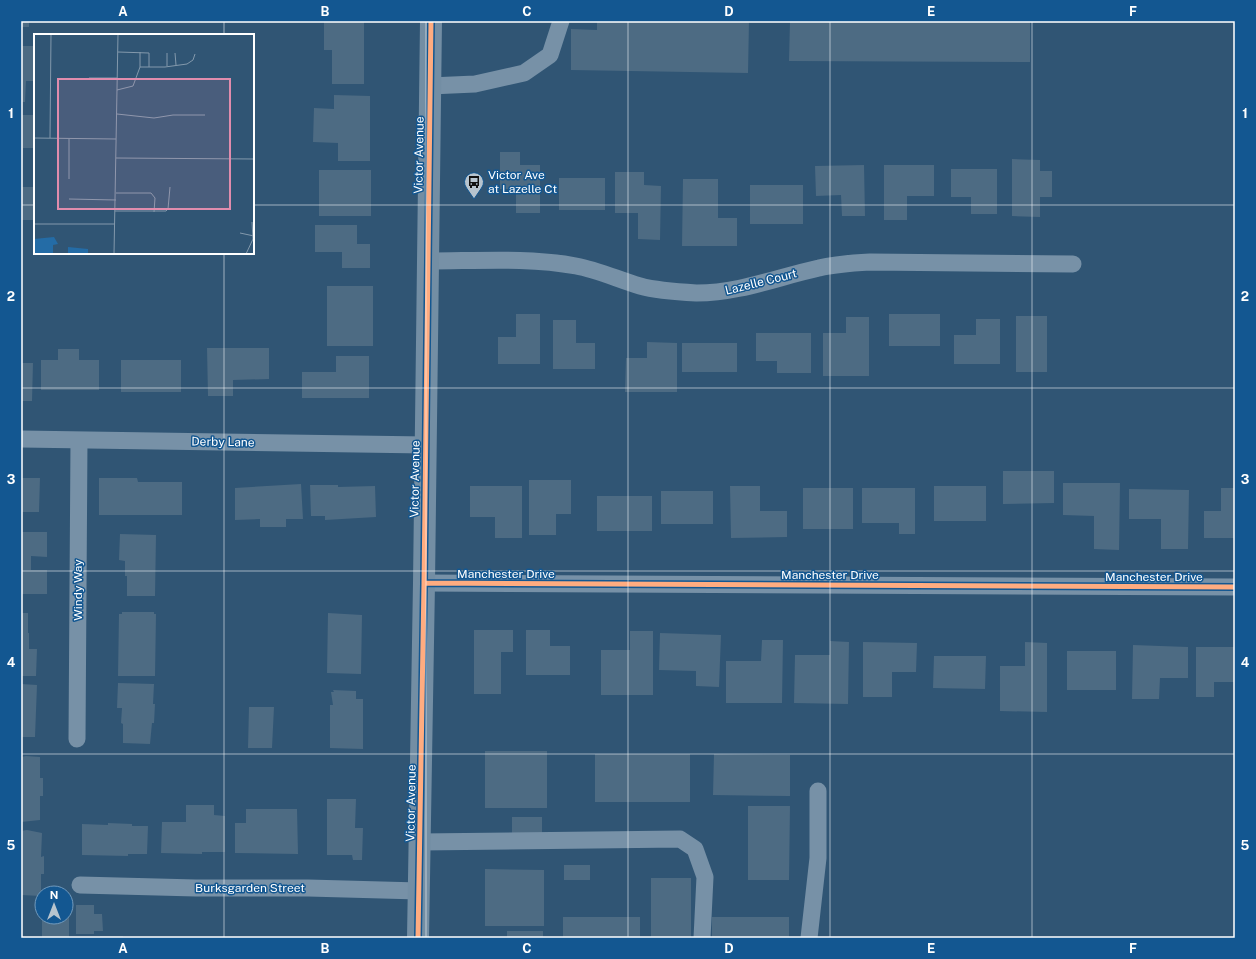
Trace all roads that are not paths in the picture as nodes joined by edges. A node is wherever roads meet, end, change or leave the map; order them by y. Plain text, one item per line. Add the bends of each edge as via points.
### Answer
1 (431, 21) edge
2 (561, 21) edge
3 (430, 86) junction
4 (428, 261) junction
5 (1073, 264) dead end
6 (21, 439) edge
7 (79, 440) junction
8 (426, 445) junction
9 (424, 583) junction
10 (1235, 587) edge
11 (77, 739) dead end
12 (818, 791) dead end
13 (420, 842) junction
14 (80, 884) dead end
15 (419, 891) junction
16 (418, 938) edge
17 (702, 938) edge
18 (809, 938) edge

1 - 3 main road, Victor Avenue
2 - 3 street via 550,55 524,73 475,84
3 - 4 main road, Victor Avenue
4 - 5 street, Lazelle Court via 550,262 599,271 641,286 698,293 736,289 838,264
4 - 8 main road, Victor Avenue
6 - 7 street, Derby Lane
7 - 8 street, Derby Lane
7 - 11 street, Windy Way
8 - 9 main road, Victor Avenue
9 - 10 street, Manchester Drive
9 - 13 main road, Victor Avenue
12 - 18 street via 818,858
13 - 15 main road, Victor Avenue
13 - 17 street via 680,839 695,849 705,877
14 - 15 street, Burksgarden Street
15 - 16 main road, Victor Avenue

